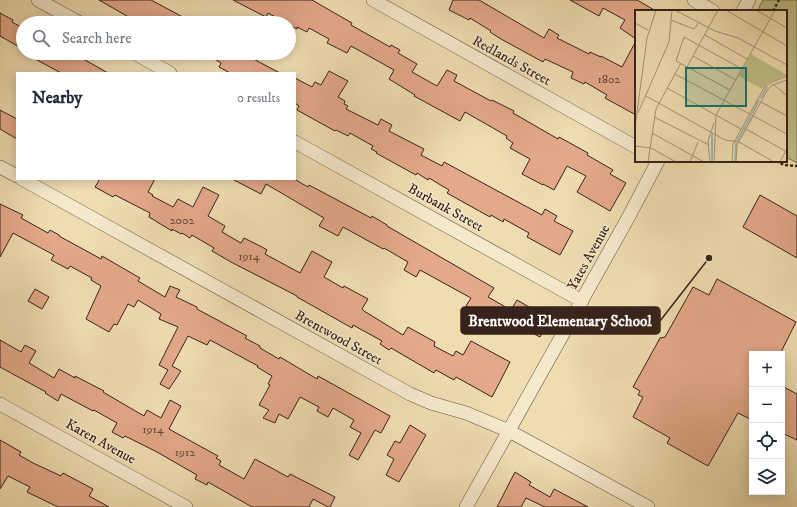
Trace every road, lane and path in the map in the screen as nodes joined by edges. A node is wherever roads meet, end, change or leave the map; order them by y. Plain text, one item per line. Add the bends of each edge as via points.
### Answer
1 (38, 0) edge
2 (373, 0) edge
3 (694, 0) edge
4 (749, 0) edge
5 (779, 0) edge
6 (711, 10) edge
7 (744, 10) edge
8 (774, 10) edge
9 (67, 16) edge
10 (147, 60) edge
11 (168, 72) edge
12 (296, 143) edge
13 (635, 146) edge
14 (657, 162) edge
15 (778, 162) edge
16 (797, 166) edge
17 (0, 167) edge
18 (16, 175) edge
19 (24, 180) edge
20 (582, 301) junction
21 (0, 404) edge
22 (508, 431) junction
23 (186, 507) edge
24 (466, 507) edge
25 (648, 507) edge

1 - 9 street
2 - 13 street, Redlands Street
3 - 6 street
4 - 7 street
5 - 8 path
10 - 11 street
12 - 20 street, Burbank Street
14 - 20 street, Yates Avenue
15 - 16 path
17 - 18 street
19 - 22 street, Brentwood Street via 410,394 466,413
20 - 22 street, Yates Avenue
21 - 23 street, Karen Avenue
22 - 24 street, Yates Avenue
22 - 25 street, Brentwood Street

